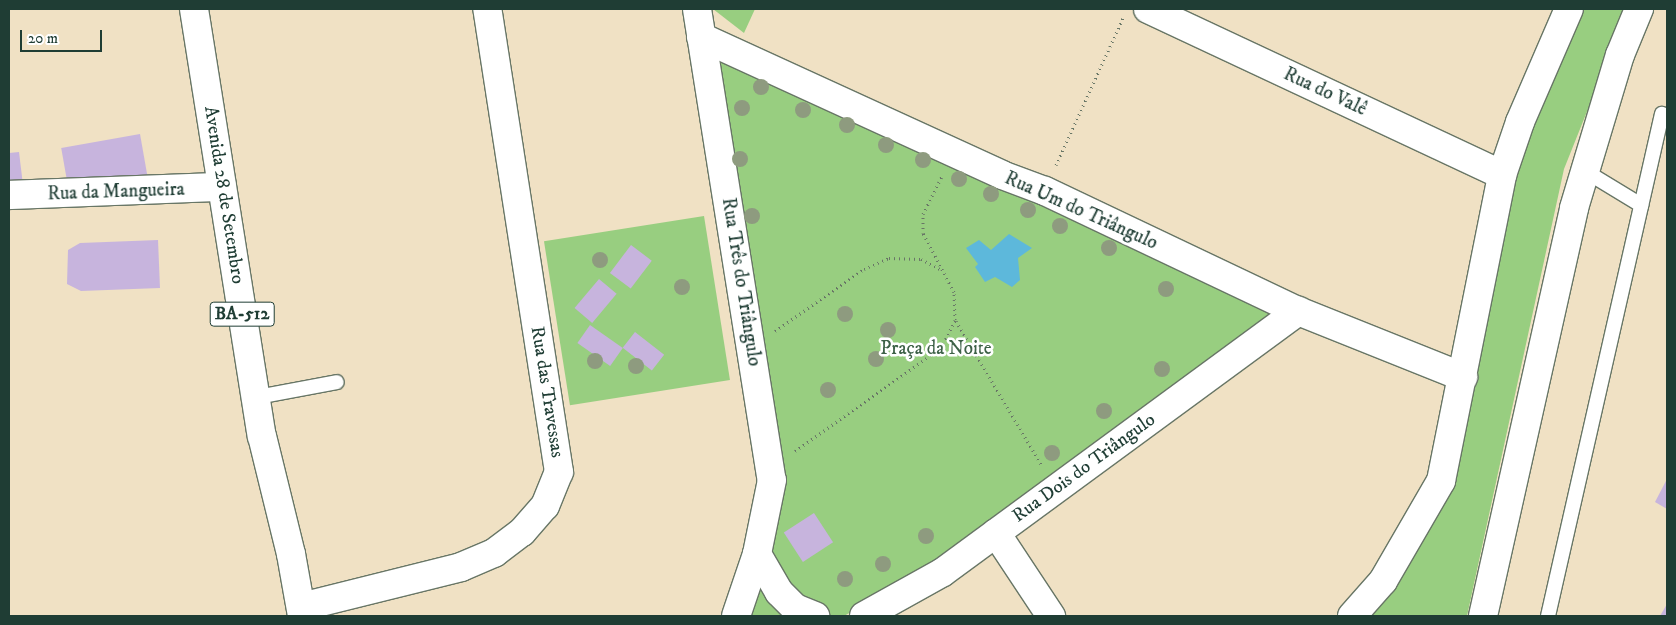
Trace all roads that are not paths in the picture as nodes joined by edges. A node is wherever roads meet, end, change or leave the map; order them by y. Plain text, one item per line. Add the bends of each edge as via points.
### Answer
1 (194, 9) edge
2 (487, 9) edge
3 (697, 9) edge
4 (1148, 9) edge
5 (1569, 9) edge
6 (1639, 9) edge
7 (701, 37) junction
8 (1662, 114) dead end
9 (1585, 171) junction
10 (1502, 175) junction
11 (222, 187) junction
12 (9, 195) edge
13 (1641, 206) junction
14 (1298, 311) junction
15 (1463, 376) junction
16 (337, 382) dead end
17 (257, 397) junction
18 (996, 533) junction
19 (757, 554) junction
20 (302, 612) edge
21 (736, 616) edge
22 (815, 616) edge
23 (864, 616) edge
24 (1051, 616) edge
25 (1352, 616) edge
26 (1488, 616) edge
27 (1548, 616) edge

1 - 11 street, Avenida 28 de Setembro / BA-512
2 - 20 street, Rua das Travessas via 559,472 545,506 522,532 494,553 461,567
3 - 7 street, Rua Três do Triângulo
4 - 10 street, Rua do Valê
5 - 10 street via 1520,122
6 - 9 street via 1620,55
7 - 14 street, Rua Um do Triângulo via 952,153 1044,191
7 - 19 street, Rua Três do Triângulo via 772,480
8 - 13 lane
9 - 13 lane
9 - 26 street
10 - 15 street
11 - 12 street, Rua da Mangueira
11 - 17 street, Avenida 28 de Setembro / BA-512
13 - 27 lane
14 - 15 street, Rua Um do Triângulo
14 - 18 street, Rua Dois do Triângulo
15 - 25 street via 1441,481 1383,581
16 - 17 lane
17 - 20 street, Avenida 28 de Setembro / BA-512 via 262,436
18 - 23 street, Rua Dois do Triângulo via 942,572
18 - 24 street
19 - 21 street, Rua Três do Triângulo
19 - 22 street via 779,592 795,608

